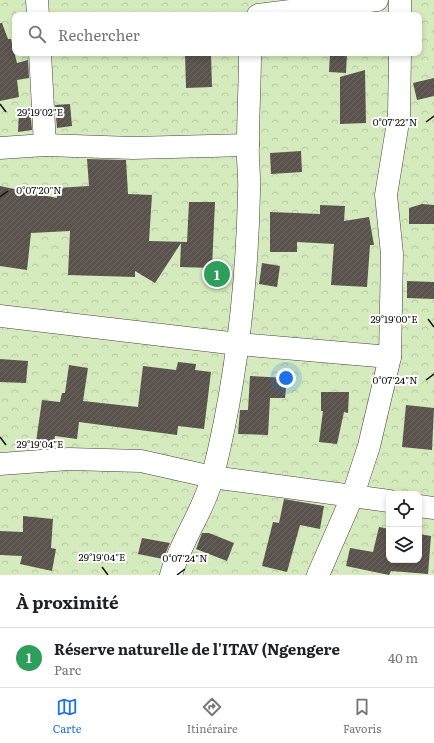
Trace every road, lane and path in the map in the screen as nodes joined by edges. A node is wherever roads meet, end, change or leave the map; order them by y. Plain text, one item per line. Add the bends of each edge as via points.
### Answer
1 (37, 0) edge
2 (247, 0) edge
3 (377, 0) edge
4 (400, 0) edge
5 (38, 12) edge
6 (249, 12) edge
7 (282, 12) edge
8 (400, 12) edge
9 (40, 56) edge
10 (250, 56) edge
11 (400, 56) edge
12 (46, 145) junction
13 (248, 145) junction
14 (0, 148) edge
15 (0, 316) edge
16 (238, 344) junction
17 (390, 357) junction
18 (0, 464) edge
19 (212, 477) junction
20 (353, 495) junction
21 (386, 500) edge
22 (422, 506) edge
23 (434, 508) edge
24 (171, 575) edge
25 (318, 575) edge

1 - 5 street
2 - 6 street
3 - 7 street
4 - 8 street
9 - 12 street
10 - 13 street
11 - 17 street via 399,116 386,195 392,254
12 - 13 street via 133,148
12 - 14 street
13 - 16 street via 249,191
15 - 16 street
16 - 17 street
16 - 19 street via 227,415
17 - 20 street via 369,446
18 - 19 street via 69,459 141,461
19 - 20 street
19 - 24 street via 200,513 177,554
20 - 21 street
20 - 25 street
22 - 23 street

